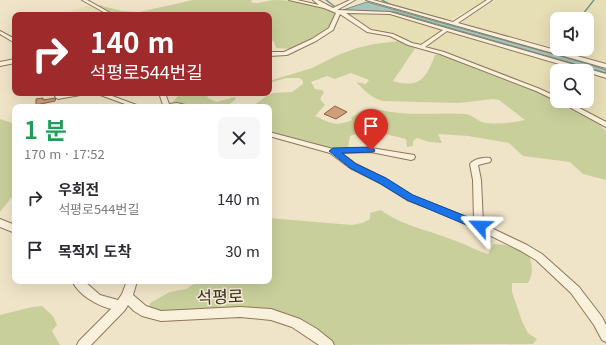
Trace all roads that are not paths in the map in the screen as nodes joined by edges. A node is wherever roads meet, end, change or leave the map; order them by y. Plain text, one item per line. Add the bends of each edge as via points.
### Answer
1 (84, 0) edge
2 (291, 0) edge
3 (316, 0) edge
4 (353, 0) edge
5 (368, 0) edge
6 (490, 0) edge
7 (344, 2) edge
8 (325, 7) junction
9 (336, 11) junction
10 (106, 12) edge
11 (454, 24) junction
12 (446, 30) junction
13 (0, 32) edge
14 (12, 39) edge
15 (423, 46) junction
16 (272, 54) edge
17 (12, 62) edge
18 (0, 64) edge
19 (606, 66) edge
20 (606, 76) edge
21 (64, 96) edge
22 (107, 96) edge
23 (550, 96) edge
24 (58, 97) dead end
25 (130, 104) edge
26 (574, 108) edge
27 (606, 125) edge
28 (272, 135) edge
29 (333, 151) junction
30 (411, 157) dead end
31 (487, 160) dead end
32 (0, 223) edge
33 (480, 226) junction
34 (12, 228) edge
35 (80, 284) edge
36 (131, 284) edge
37 (124, 301) junction
38 (606, 336) edge
39 (83, 345) edge
40 (328, 345) edge

1 - 10 street
2 - 8 street
3 - 8 street
4 - 7 street
5 - 11 street
6 - 11 street
7 - 9 street
8 - 9 street
9 - 12 street via 386,13
9 - 15 street via 368,31 391,35 410,44
9 - 16 street via 331,29 285,54
11 - 19 street
12 - 15 street
12 - 20 street
13 - 14 street
15 - 23 street
17 - 18 street
21 - 24 street
22 - 25 street
26 - 27 street
28 - 29 street
29 - 30 street via 371,150
29 - 33 street via 357,169 410,198
31 - 33 street via 474,164
32 - 34 street
33 - 38 street via 539,257 588,306
35 - 37 street via 104,303
36 - 37 street
37 - 39 street
37 - 40 street, 석평로 via 139,310 161,316 242,313 283,317 299,324

